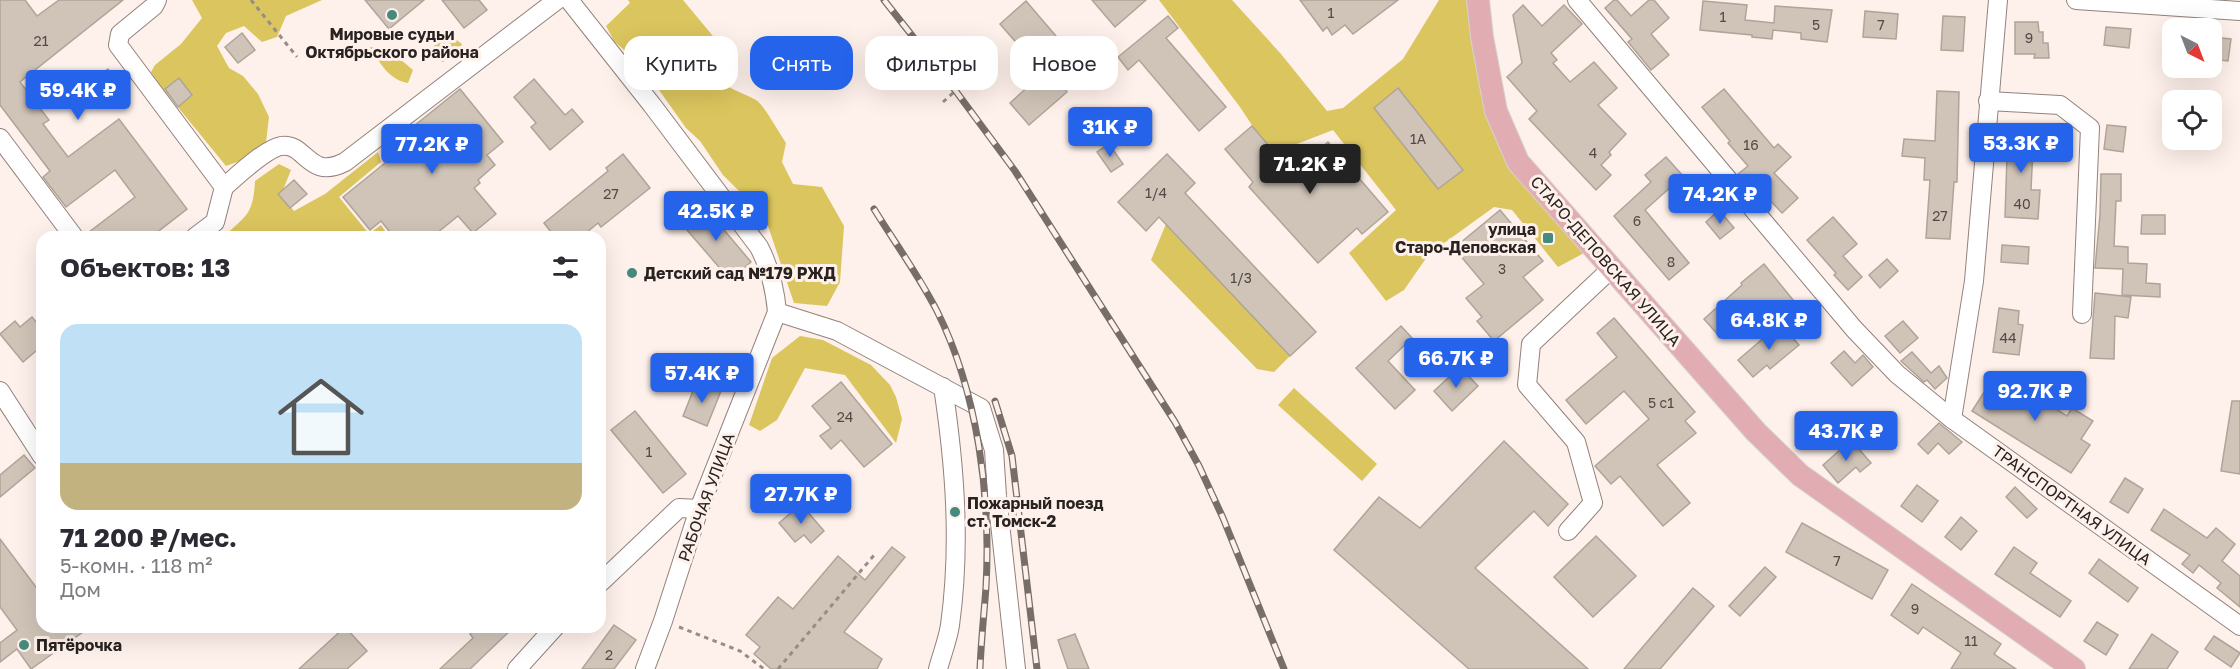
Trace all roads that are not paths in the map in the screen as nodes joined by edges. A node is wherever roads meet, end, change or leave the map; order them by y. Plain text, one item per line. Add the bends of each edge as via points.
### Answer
1 (157, 0) edge
2 (557, 0) edge
3 (569, 0) edge
4 (1478, 0) edge
5 (1577, 0) edge
6 (1998, 0) edge
7 (2076, 0) edge
8 (2240, 11) edge
9 (1988, 101) junction
10 (0, 138) edge
11 (224, 187) junction
12 (70, 231) edge
13 (203, 231) edge
14 (1612, 268) junction
15 (777, 312) junction
16 (2082, 314) dead end
17 (943, 387) junction
18 (0, 391) edge
19 (1952, 419) junction
20 (36, 447) edge
21 (699, 509) junction
22 (1568, 531) dead end
23 (606, 577) edge
24 (2240, 626) edge
25 (550, 633) edge
26 (517, 669) edge
27 (645, 669) edge
28 (938, 669) edge
29 (1016, 669) edge
30 (2074, 669) edge

1 - 11 street via 120,34 118,45
2 - 11 street via 345,162 322,168 294,148 282,146
3 - 15 street, РАБОЧАЯ УЛИЦА via 759,247 775,290
4 - 14 main road, СТАРО-ДЕПОВСКАЯ УЛИЦА via 1496,111 1518,162
5 - 19 street, ТРАНСПОРТНАЯ УЛИЦА via 1854,329 1897,374
6 - 9 street
7 - 8 street
9 - 16 street via 2060,105 2090,128
9 - 19 street via 1974,281
10 - 12 street
11 - 13 street via 215,222
14 - 22 street via 1531,344 1527,385 1576,442 1593,503
14 - 30 main road, СТАРО-ДЕПОВСКАЯ УЛИЦА via 1756,432 1800,475
15 - 17 street via 837,331
15 - 21 street, РАБОЧАЯ УЛИЦА
17 - 28 street via 955,478 957,554 950,627
17 - 29 street via 981,408 994,450
18 - 20 street
19 - 24 street, ТРАНСПОРТНАЯ УЛИЦА
21 - 23 street via 679,508
21 - 27 street, РАБОЧАЯ УЛИЦА
25 - 26 street

